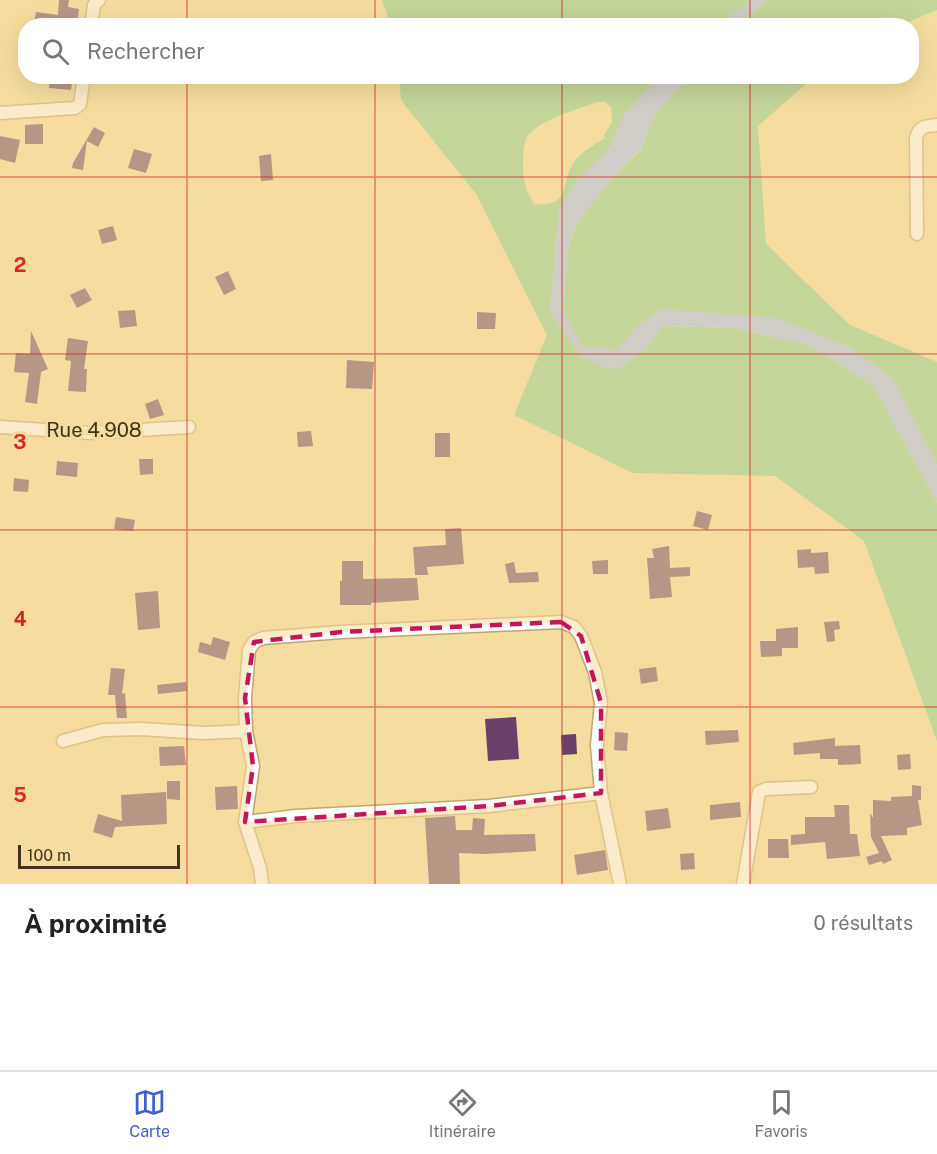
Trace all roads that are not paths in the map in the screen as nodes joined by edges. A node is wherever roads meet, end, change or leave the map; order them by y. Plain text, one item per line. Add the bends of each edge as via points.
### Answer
1 (99, 0) edge
2 (92, 18) edge
3 (83, 84) edge
4 (0, 113) edge
5 (937, 125) edge
6 (917, 234) dead end
7 (0, 427) edge
8 (189, 427) dead end
9 (246, 731) junction
10 (63, 741) dead end
11 (811, 787) dead end
12 (601, 793) junction
13 (245, 822) junction
14 (262, 884) edge
15 (620, 884) edge
16 (743, 884) edge

1 - 2 street
3 - 4 street via 80,104 75,108
5 - 6 street via 917,131
7 - 8 street, Rue 4.908 via 90,433
9 - 10 street via 103,730
9 - 12 street via 244,698 249,650 254,642 375,630 561,622 574,627 581,636 595,672 601,703 597,745
9 - 13 street via 253,766
11 - 16 street via 759,792
12 - 13 street via 489,806
12 - 15 street
13 - 14 street

